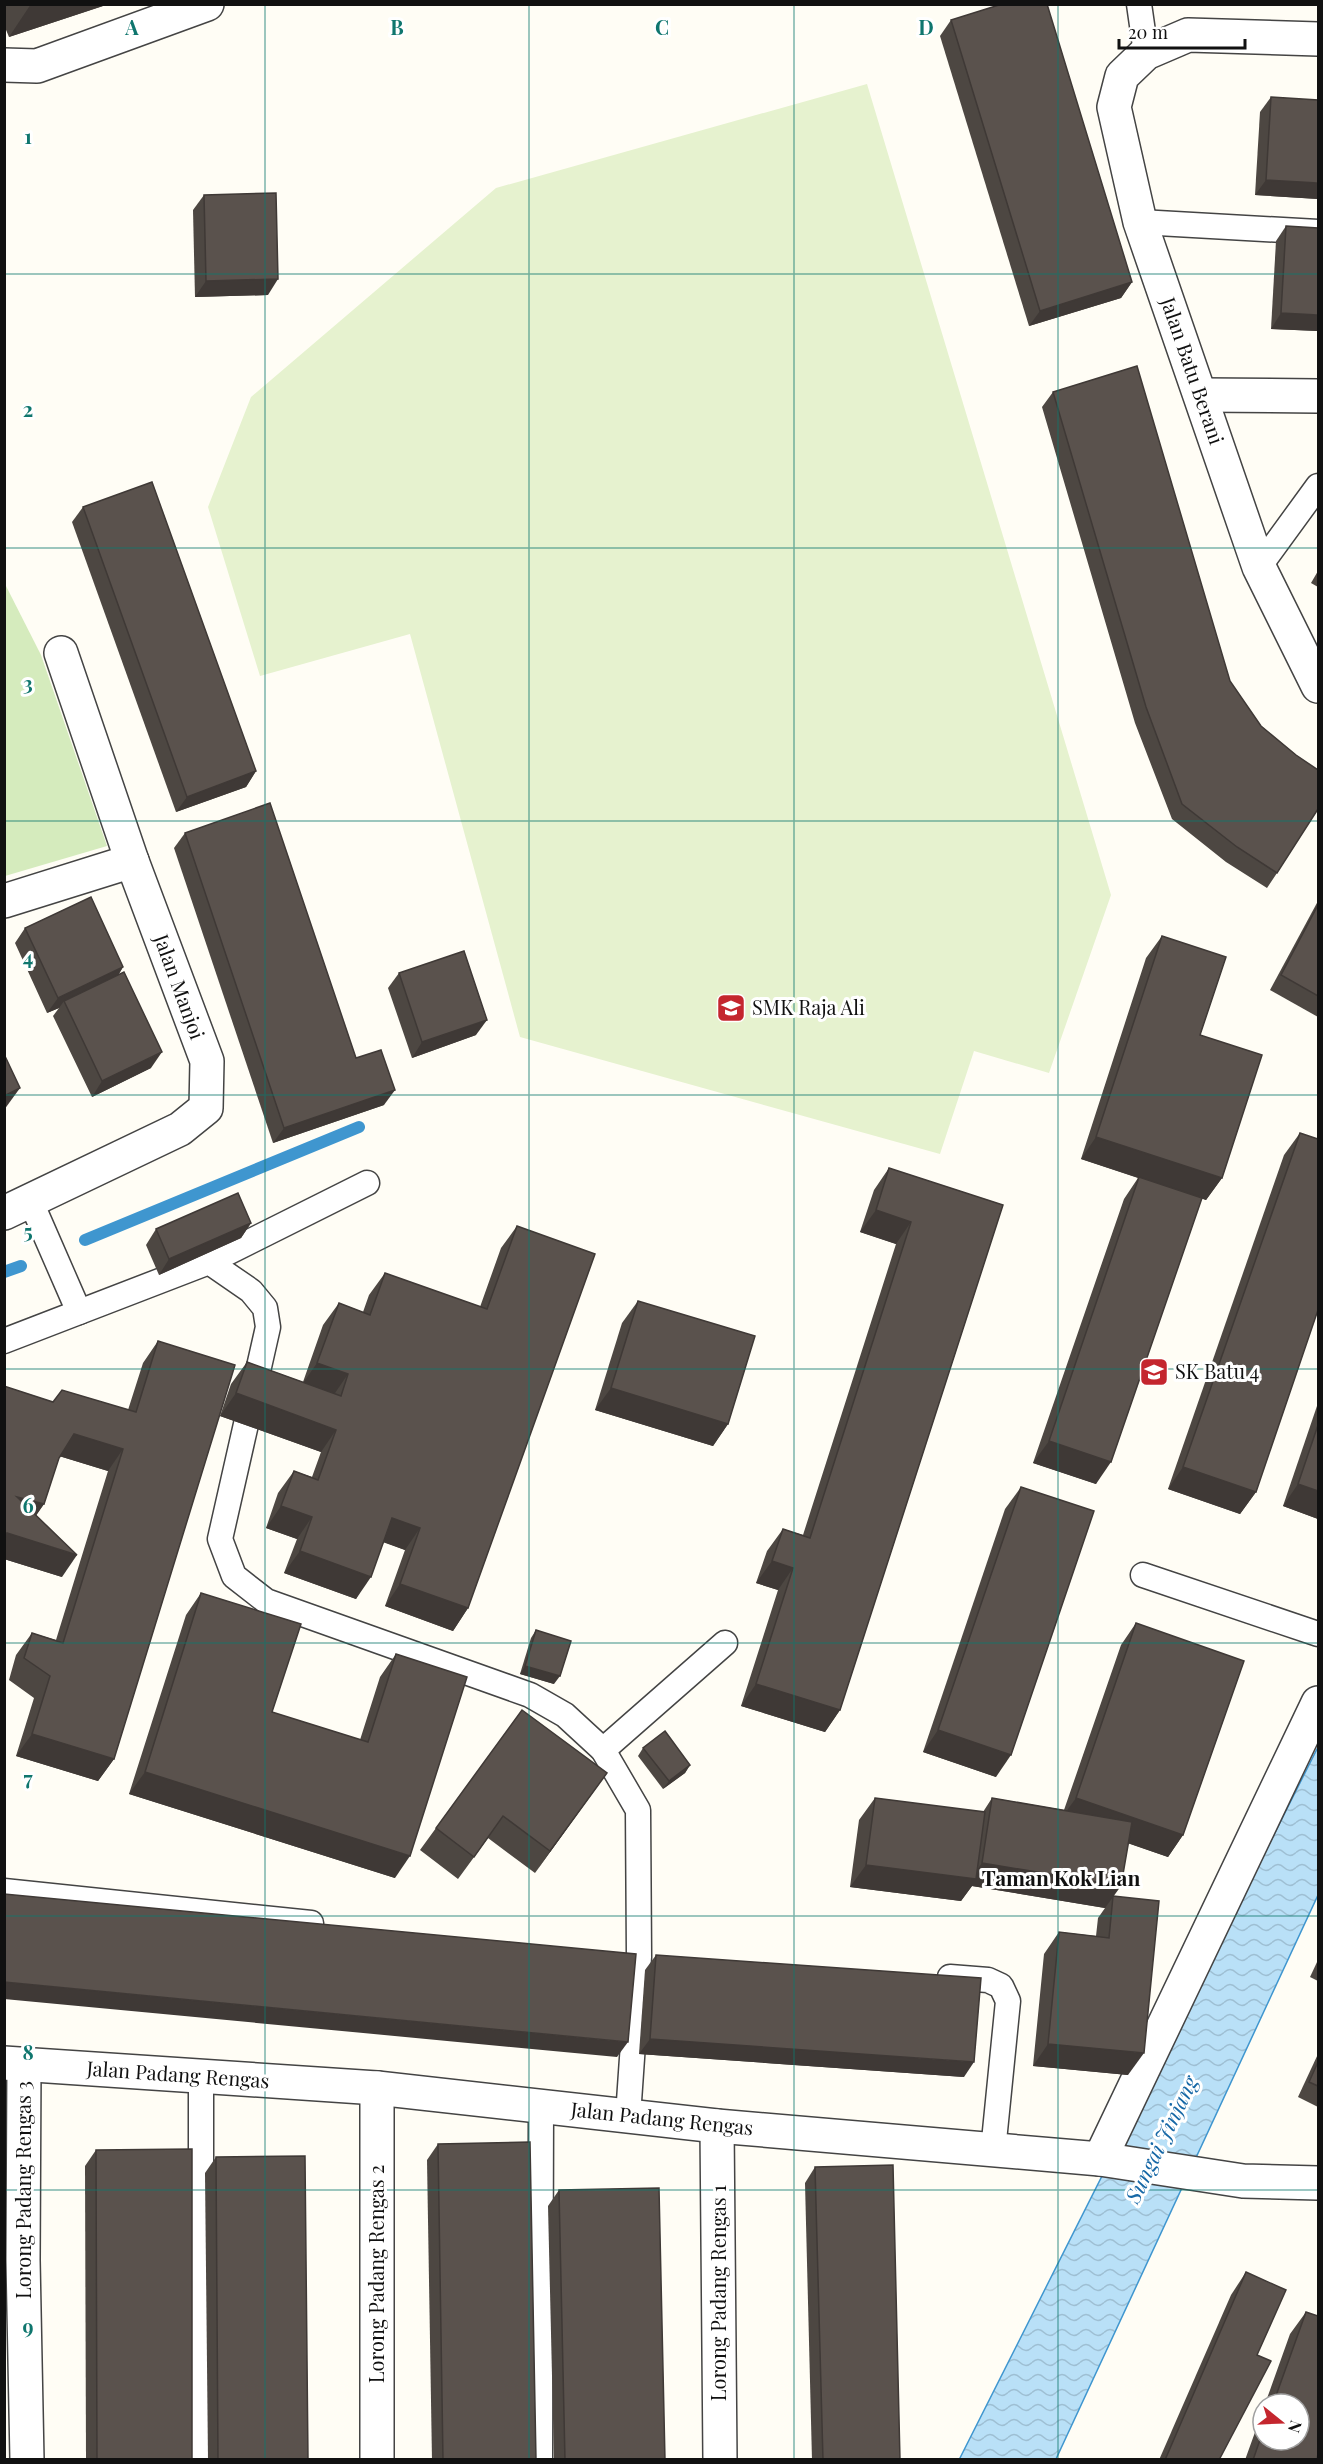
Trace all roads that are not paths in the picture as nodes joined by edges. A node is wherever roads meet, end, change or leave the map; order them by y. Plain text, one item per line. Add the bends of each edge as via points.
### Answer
1 (207, 4) edge
2 (1139, 4) edge
3 (169, 11) edge
4 (1318, 39) edge
5 (1146, 53) junction
6 (4, 65) edge
7 (1140, 222) junction
8 (1318, 232) edge
9 (1201, 395) junction
10 (1318, 396) edge
11 (1318, 486) edge
12 (1259, 567) junction
13 (61, 653) dead end
14 (1318, 686) edge
15 (132, 861) junction
16 (4, 900) edge
17 (367, 1183) dead end
18 (18, 1207) edge
19 (209, 1262) junction
20 (79, 1312) junction
21 (4, 1341) edge
22 (1143, 1575) dead end
23 (1318, 1634) edge
24 (725, 1643) dead end
25 (1318, 1703) edge
26 (603, 1750) junction
27 (4, 1892) edge
28 (334, 1926) edge
29 (930, 1976) edge
30 (14, 2064) edge
31 (201, 2077) junction
32 (376, 2088) junction
33 (542, 2106) junction
34 (628, 2116) junction
35 (717, 2126) junction
36 (993, 2151) junction
37 (1104, 2160) junction
38 (1318, 2183) edge
39 (14, 2260) edge
40 (27, 2460) edge
41 (201, 2460) edge
42 (377, 2460) edge
43 (540, 2460) edge
44 (720, 2460) edge

1 - 3 street
2 - 5 lane
3 - 6 street via 37,66
4 - 5 street via 1188,35
5 - 7 street, Jalan Batu Berani via 1122,76 1114,107
7 - 8 lane
7 - 9 street, Jalan Batu Berani
9 - 10 street
9 - 12 street, Jalan Batu Berani
11 - 12 lane
12 - 14 street, Jalan Batu Berani
13 - 15 street, Jalan Manjoi
15 - 16 street
15 - 18 street, Jalan Manjoi via 207,1061 206,1108 180,1129
17 - 19 lane
18 - 20 lane
19 - 20 lane
19 - 26 lane via 250,1291 265,1308 268,1327 220,1539 234,1576 266,1601 530,1695 566,1715
20 - 21 lane
22 - 23 lane
24 - 26 lane
25 - 37 street
26 - 34 lane via 638,1810 639,1957
27 - 28 lane
29 - 36 lane via 988,1980 1001,1986 1008,2001
30 - 31 street, Jalan Padang Rengas
30 - 39 street, Lorong Padang Rengas 3
31 - 32 street, Jalan Padang Rengas
31 - 41 lane
32 - 33 street, Jalan Padang Rengas
32 - 42 street, Lorong Padang Rengas 2
33 - 34 street, Jalan Padang Rengas
33 - 43 lane
34 - 35 street, Jalan Padang Rengas
35 - 36 street, Jalan Padang Rengas via 889,2154
35 - 44 street, Lorong Padang Rengas 1
36 - 37 street, Jalan Padang Rengas
37 - 38 street, Jalan Padang Rengas via 1244,2181
39 - 40 street, Lorong Padang Rengas 3

